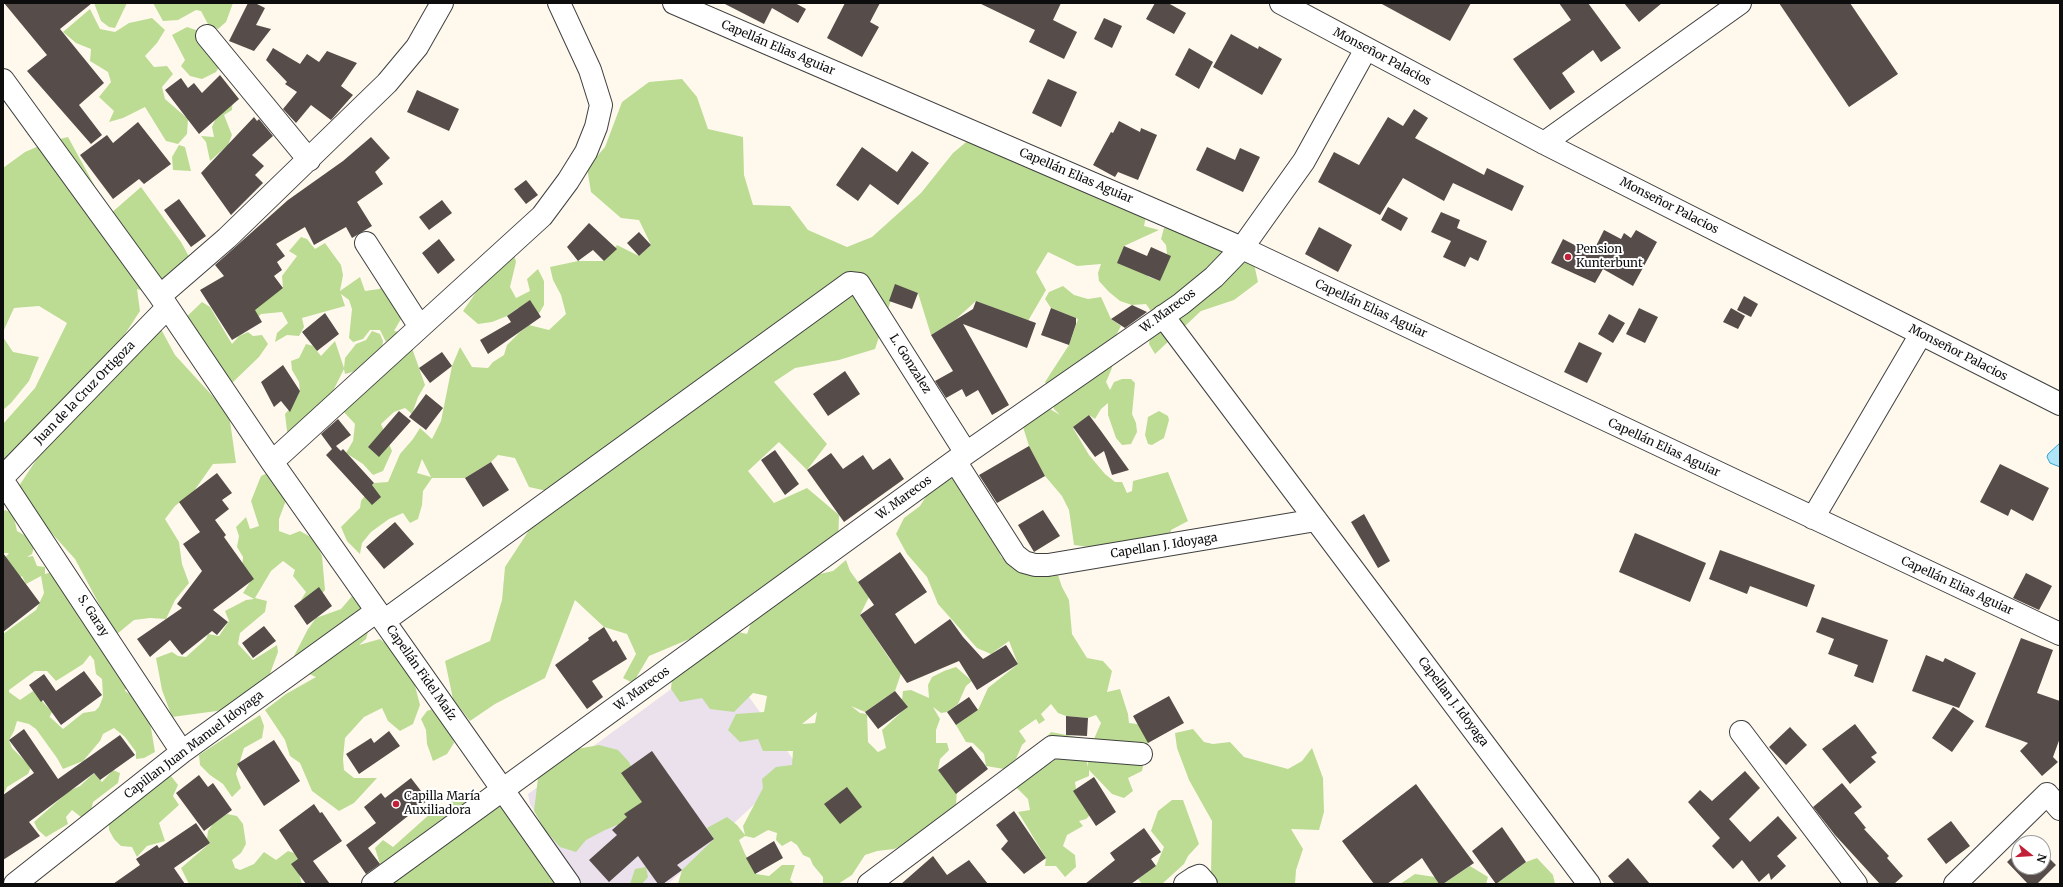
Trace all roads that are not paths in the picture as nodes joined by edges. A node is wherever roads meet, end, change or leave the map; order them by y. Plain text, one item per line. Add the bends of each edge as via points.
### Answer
1 (442, 3) edge
2 (559, 3) edge
3 (674, 3) edge
4 (1281, 3) edge
5 (1740, 3) edge
6 (207, 36) dead end
7 (1366, 49) junction
8 (3, 80) edge
9 (1544, 143) junction
10 (309, 160) junction
11 (366, 243) dead end
12 (1242, 248) junction
13 (850, 283) joint
14 (164, 302) junction
15 (1163, 316) junction
16 (420, 327) junction
17 (1921, 334) junction
18 (2060, 404) edge
19 (960, 457) junction
20 (272, 462) junction
21 (3, 478) edge
22 (3, 481) edge
23 (1813, 518) junction
24 (1316, 520) junction
25 (1035, 565) joint
26 (381, 616) junction
27 (2060, 634) edge
28 (1741, 732) dead end
29 (182, 752) junction
30 (1141, 754) dead end
31 (504, 790) junction
32 (2060, 809) edge
33 (15, 884) edge
34 (373, 884) edge
35 (569, 884) edge
36 (869, 884) edge
37 (1589, 884) edge
38 (1856, 884) edge
39 (1955, 884) edge

1 - 10 street, Juan de la Cruz Ortigoza via 417,47 387,83
2 - 16 street via 590,70 601,104 596,127 586,152 542,216
3 - 12 street, Capellán Elias Aguiar
4 - 7 street, Monseñor Palacios
5 - 9 street
6 - 10 street
7 - 9 street, Monseñor Palacios
7 - 12 street, W. Marecos via 1304,161
8 - 14 street, Capellán Fidel Maíz
9 - 17 street, Monseñor Palacios
10 - 14 street, Juan de la Cruz Ortigoza
11 - 16 street
12 - 15 street, W. Marecos via 1214,276
12 - 23 street, Capellán Elias Aguiar
13 - 19 street, L. Gonzalez via 859,284
13 - 26 street, Capillan Juan Manuel Idoyaga
14 - 20 street, Capellán Fidel Maíz
14 - 21 street, Juan de la Cruz Ortigoza
15 - 19 street, W. Marecos
15 - 24 street, Capellan J. Idoyaga
16 - 20 street
17 - 18 street, Monseñor Palacios
17 - 23 street
19 - 25 street, L. Gonzalez via 1015,555 1024,562
19 - 31 street, W. Marecos
20 - 26 street, Capellán Fidel Maíz
22 - 29 street, S. Garay
23 - 27 street, Capellán Elias Aguiar
24 - 25 street, Capellan J. Idoyaga via 1048,565
24 - 37 street, Capellan J. Idoyaga
26 - 29 street, Capillan Juan Manuel Idoyaga
26 - 31 street, Capellán Fidel Maíz
28 - 38 street
29 - 33 street, Capillan Juan Manuel Idoyaga
30 - 36 street via 1052,747
31 - 34 street, W. Marecos
31 - 35 street, Capellán Fidel Maíz
32 - 39 street via 2047,794

